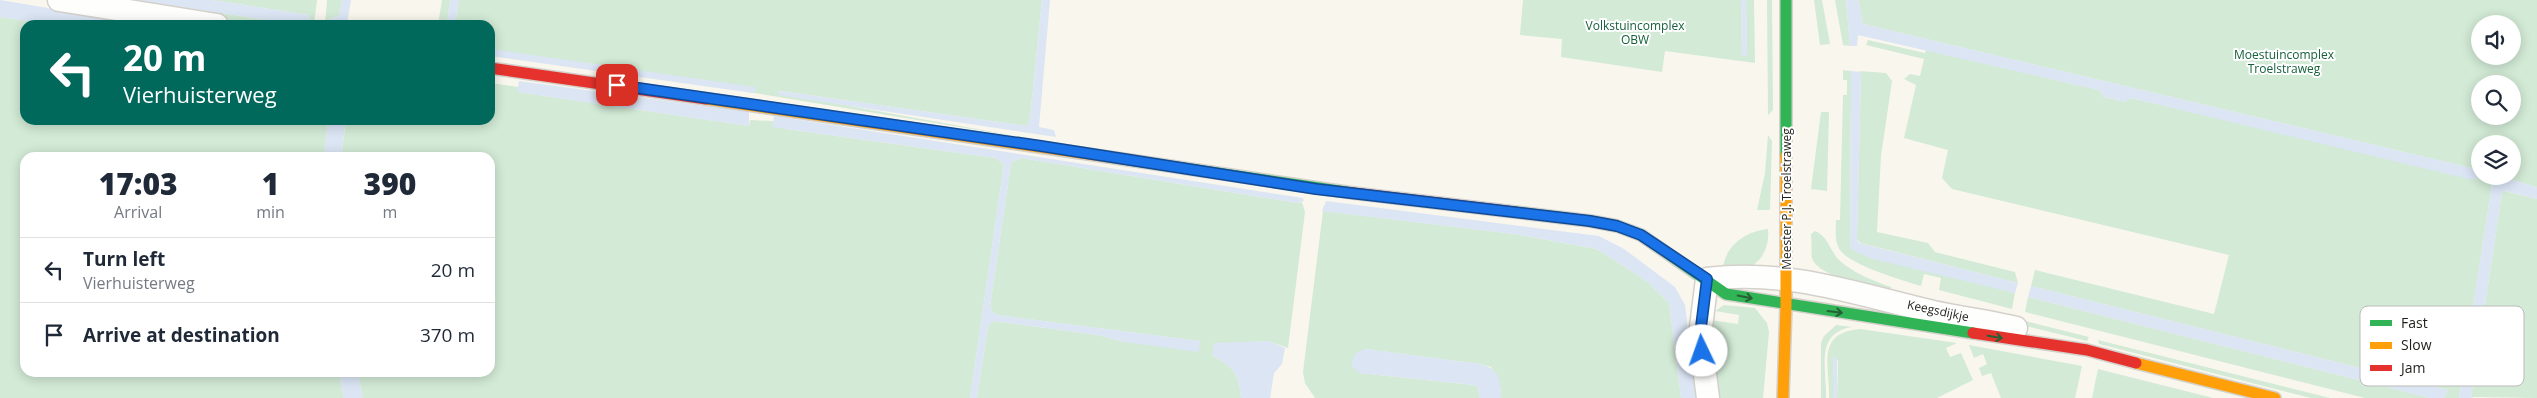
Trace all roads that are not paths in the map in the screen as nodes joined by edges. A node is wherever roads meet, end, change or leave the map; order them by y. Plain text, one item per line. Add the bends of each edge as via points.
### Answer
1 (59, 0) edge
2 (1786, 0) edge
3 (185, 20) edge
4 (495, 69) edge
5 (1787, 278) junction
6 (1707, 279) junction
7 (1786, 305) junction
8 (2087, 350) junction
9 (1708, 398) edge
10 (1783, 398) edge
11 (2275, 398) edge

1 - 3 street
2 - 5 street, Meester P.J. Troelstraweg
4 - 6 street, Keegsdijkje via 1316,189 1590,221 1641,235
5 - 6 street, Keegsdijkje via 1731,276
5 - 7 street, Meester P.J. Troelstraweg
5 - 8 street, Keegsdijkje via 2053,337
6 -> 7 street, Keegsdijkje via 1726,294
6 - 9 street via 1700,335
7 -> 8 street, Keegsdijkje
7 - 10 street, Meester P.J. Troelstraweg
8 - 11 street, Keegsdijkje

